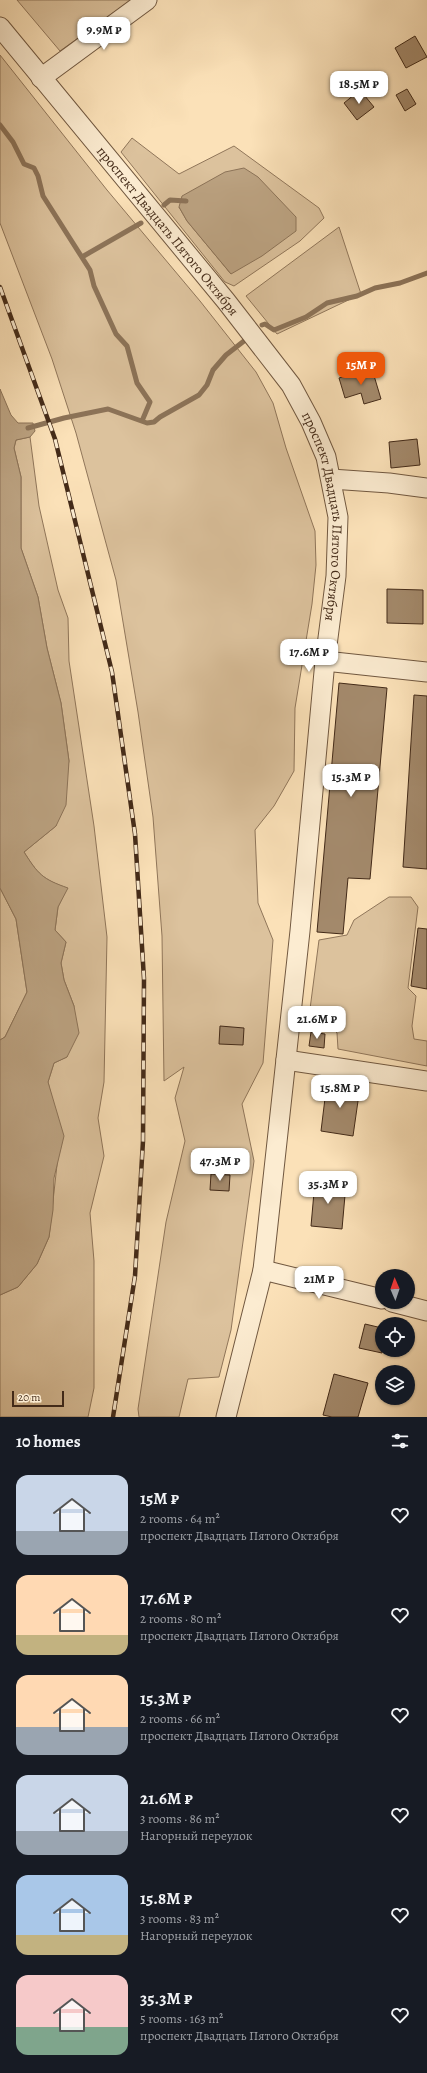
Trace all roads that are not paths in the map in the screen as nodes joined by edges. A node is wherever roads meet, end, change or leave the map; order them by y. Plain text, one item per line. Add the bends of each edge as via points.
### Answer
1 (147, 0) edge
2 (0, 27) edge
3 (41, 78) junction
4 (331, 479) junction
5 (427, 488) edge
6 (325, 661) junction
7 (427, 672) edge
8 (286, 1060) junction
9 (427, 1080) edge
10 (263, 1270) junction
11 (375, 1298) edge
12 (415, 1307) edge
13 (427, 1310) edge
14 (226, 1417) edge

1 - 3 street
2 - 3 street, проспект Двадцать Пятого Октября
3 - 4 street, проспект Двадцать Пятого Октября via 226,301 291,385 326,456
4 - 5 street
4 - 6 street, проспект Двадцать Пятого Октября via 338,516 336,576
6 - 7 street
6 - 8 street, проспект Двадцать Пятого Октября
8 - 9 street
8 - 10 street, проспект Двадцать Пятого Октября
10 - 11 street
10 - 14 street, проспект Двадцать Пятого Октября
12 - 13 street

